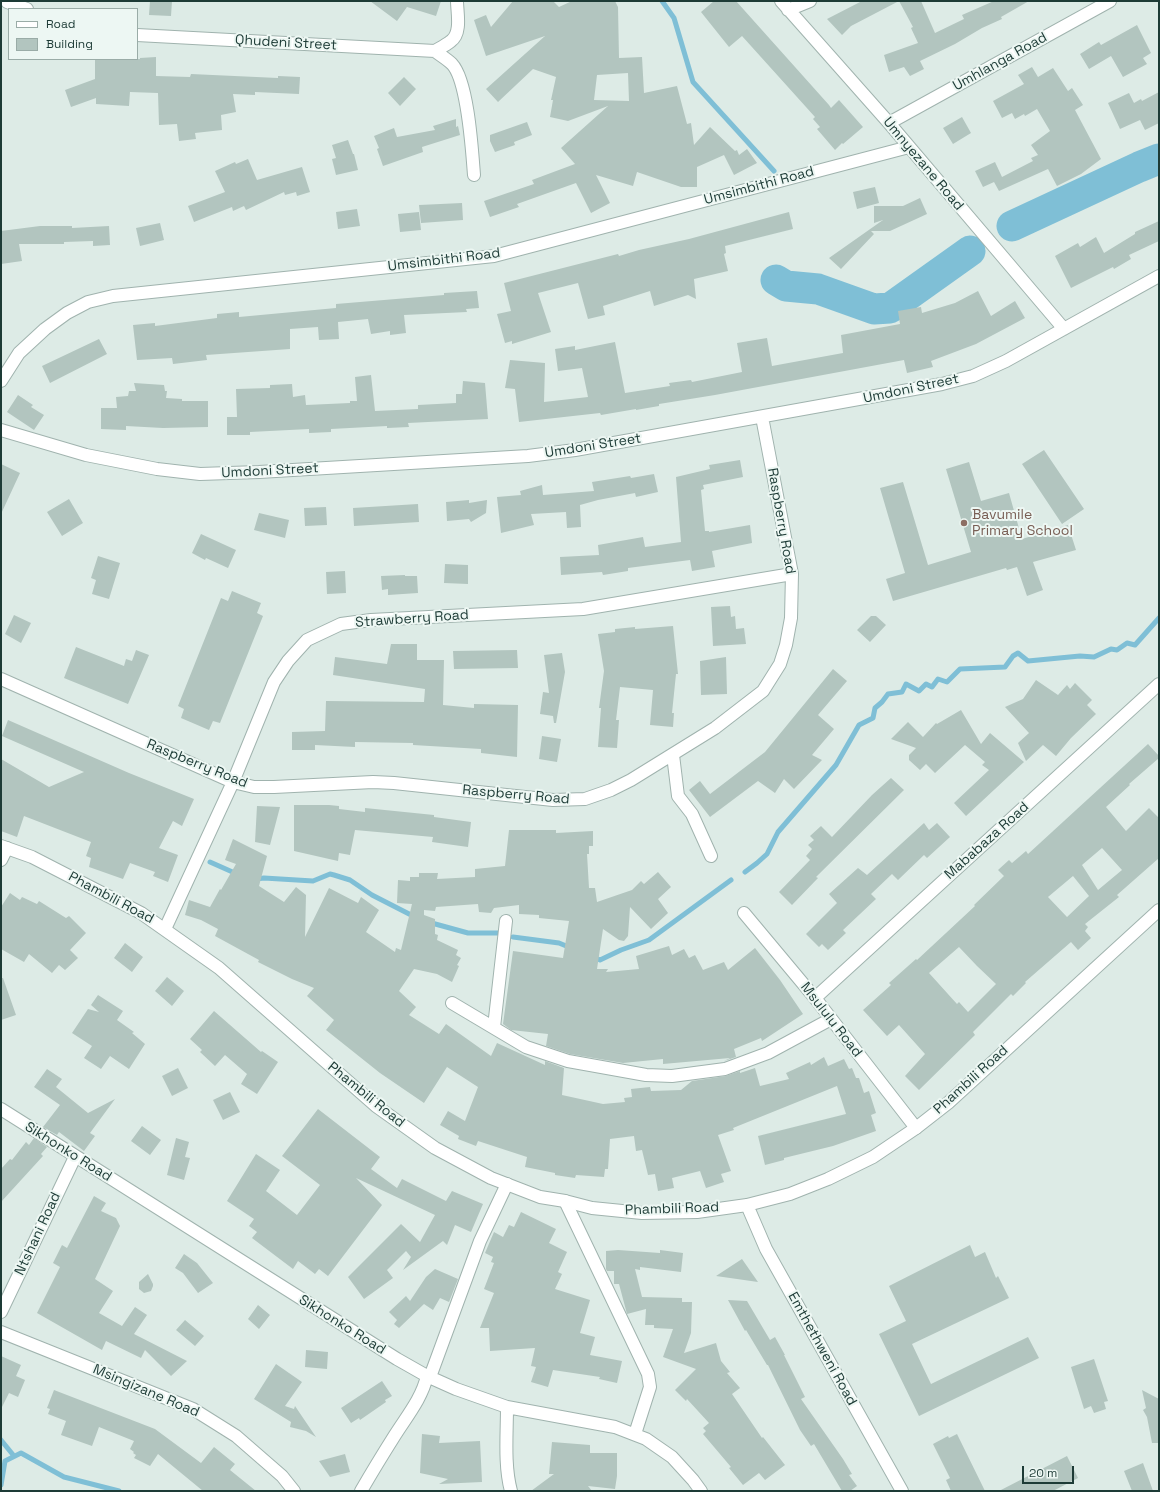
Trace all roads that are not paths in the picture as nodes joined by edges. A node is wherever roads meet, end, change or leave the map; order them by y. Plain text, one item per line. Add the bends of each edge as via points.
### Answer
1 (456, 1) edge
2 (810, 1) edge
3 (1110, 1) edge
4 (6, 4) edge
5 (785, 6) edge
6 (23, 8) edge
7 (138, 35) edge
8 (434, 51) junction
9 (889, 123) junction
10 (909, 147) junction
11 (474, 175) dead end
12 (1159, 276) edge
13 (1064, 329) junction
14 (1, 381) edge
15 (762, 418) junction
16 (1, 430) edge
17 (792, 574) junction
18 (1, 679) edge
19 (1159, 684) edge
20 (673, 754) junction
21 (233, 782) junction
22 (4, 847) edge
23 (711, 856) dead end
24 (1, 860) edge
25 (1159, 910) edge
26 (744, 913) dead end
27 (506, 921) dead end
28 (165, 929) junction
29 (815, 998) junction
30 (452, 1002) dead end
31 (831, 1020) junction
32 (494, 1027) junction
33 (1, 1109) edge
34 (916, 1128) junction
35 (75, 1157) junction
36 (507, 1184) junction
37 (565, 1201) junction
38 (747, 1205) junction
39 (1, 1312) edge
40 (1, 1332) edge
41 (429, 1377) junction
42 (507, 1407) junction
43 (635, 1434) junction
44 (294, 1491) edge
45 (361, 1491) edge
46 (511, 1491) edge
47 (701, 1491) edge
48 (902, 1491) edge

1 - 8 street via 458,25 454,38
2 - 5 street
3 - 9 street, Umhlanga Road
4 - 6 street
5 - 9 street, Umnyezane Road
7 - 8 street, Qhudeni Street
8 - 11 street via 452,64 460,78
9 - 10 street, Umnyezane Road
10 - 13 street, Umnyezane Road
10 - 14 street, Umsimbithi Road via 494,256 113,296 88,302 45,329 19,353
12 - 13 street, Umdoni Street
13 - 15 street, Umdoni Street via 973,376
15 - 16 street, Umdoni Street via 528,456 200,474 94,457
15 - 17 street, Raspberry Road
17 - 20 street, Raspberry Road via 791,618 780,664 762,691 715,728
17 - 21 street, Strawberry Road via 583,609 370,620 341,624 307,640 288,661 274,682
18 - 21 street, Raspberry Road
19 - 29 street, Mababaza Road
20 - 21 street, Raspberry Road via 631,780 585,800 553,800 394,782 274,787 254,787
20 - 23 street via 678,796 692,814
21 - 28 street, Strawberry Road
22 - 24 street
22 - 28 street, Phambili Road via 32,857 79,880 141,913
25 - 34 street, Phambili Road via 948,1103
26 - 29 street, Msululu Road
27 - 32 street
28 - 36 street, Phambili Road via 219,968 376,1106 435,1148
29 - 31 street, Msululu Road
30 - 32 street
31 - 32 street via 749,1061 725,1069 672,1076 646,1075 568,1061 526,1047
31 - 34 street, Msululu Road
33 - 35 street, Sikhonko Road
34 - 38 street, Phambili Road via 873,1157 828,1179 790,1194
35 - 39 street, Ntshani Road
35 - 41 street, Sikhonko Road
36 - 37 street, Phambili Road via 540,1197
36 - 41 street via 480,1241
37 - 38 street, Phambili Road via 592,1208 642,1213 697,1212
37 - 43 street via 648,1374 650,1387
38 - 48 street, Emthethweni Road via 766,1249
40 - 44 street, Msingizane Road via 193,1409 236,1436 282,1476
41 - 42 street, Sikhonko Road
41 - 45 street
42 - 43 street, Sikhonko Road via 615,1427
42 - 46 street
43 - 47 street, Sikhonko Road via 672,1457

